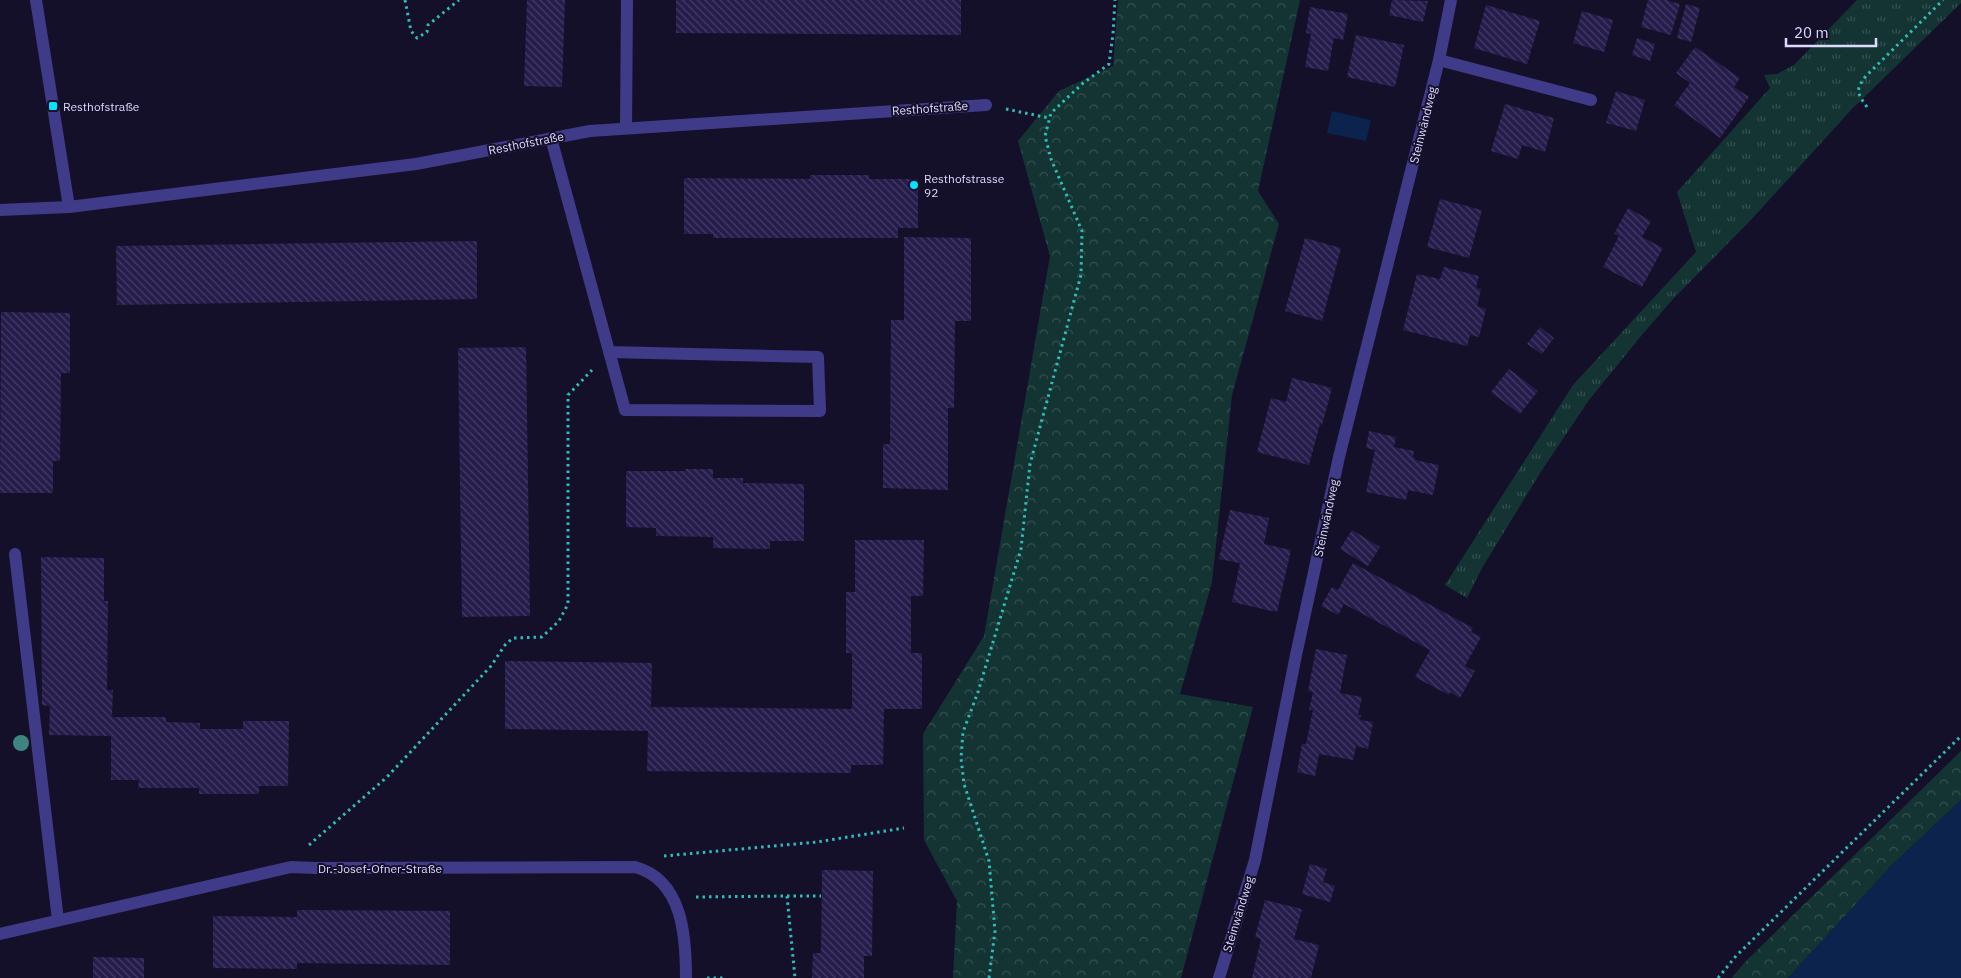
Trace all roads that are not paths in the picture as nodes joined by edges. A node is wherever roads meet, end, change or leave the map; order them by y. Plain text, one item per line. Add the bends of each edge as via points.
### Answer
1 (36, 0) edge
2 (627, 0) edge
3 (1451, 0) edge
4 (1439, 60) junction
5 (1591, 100) dead end
6 (986, 105) road end
7 (626, 128) junction
8 (551, 138) junction
9 (69, 207) junction
10 (0, 210) edge
11 (609, 352) junction
12 (15, 554) dead end
13 (58, 920) junction
14 (0, 934) edge
15 (686, 978) edge
16 (1219, 978) edge

1 - 9 street
2 - 7 street
3 - 4 street, Steinwändweg
4 - 5 street
4 - 16 street, Steinwändweg via 1339,458 1255,860
6 - 7 street, Resthofstraße
7 - 8 street, Resthofstraße
8 - 9 street, Resthofstraße via 416,164
8 - 11 street
9 - 10 street, Resthofstraße
11 - 11 street via 625,410 820,411 818,357
12 - 13 street
13 - 14 street, Dr.-Josef-Ofner-Straße
13 - 15 street, Dr.-Josef-Ofner-Straße via 291,867 635,867 646,870 662,883 677,902 682,922

